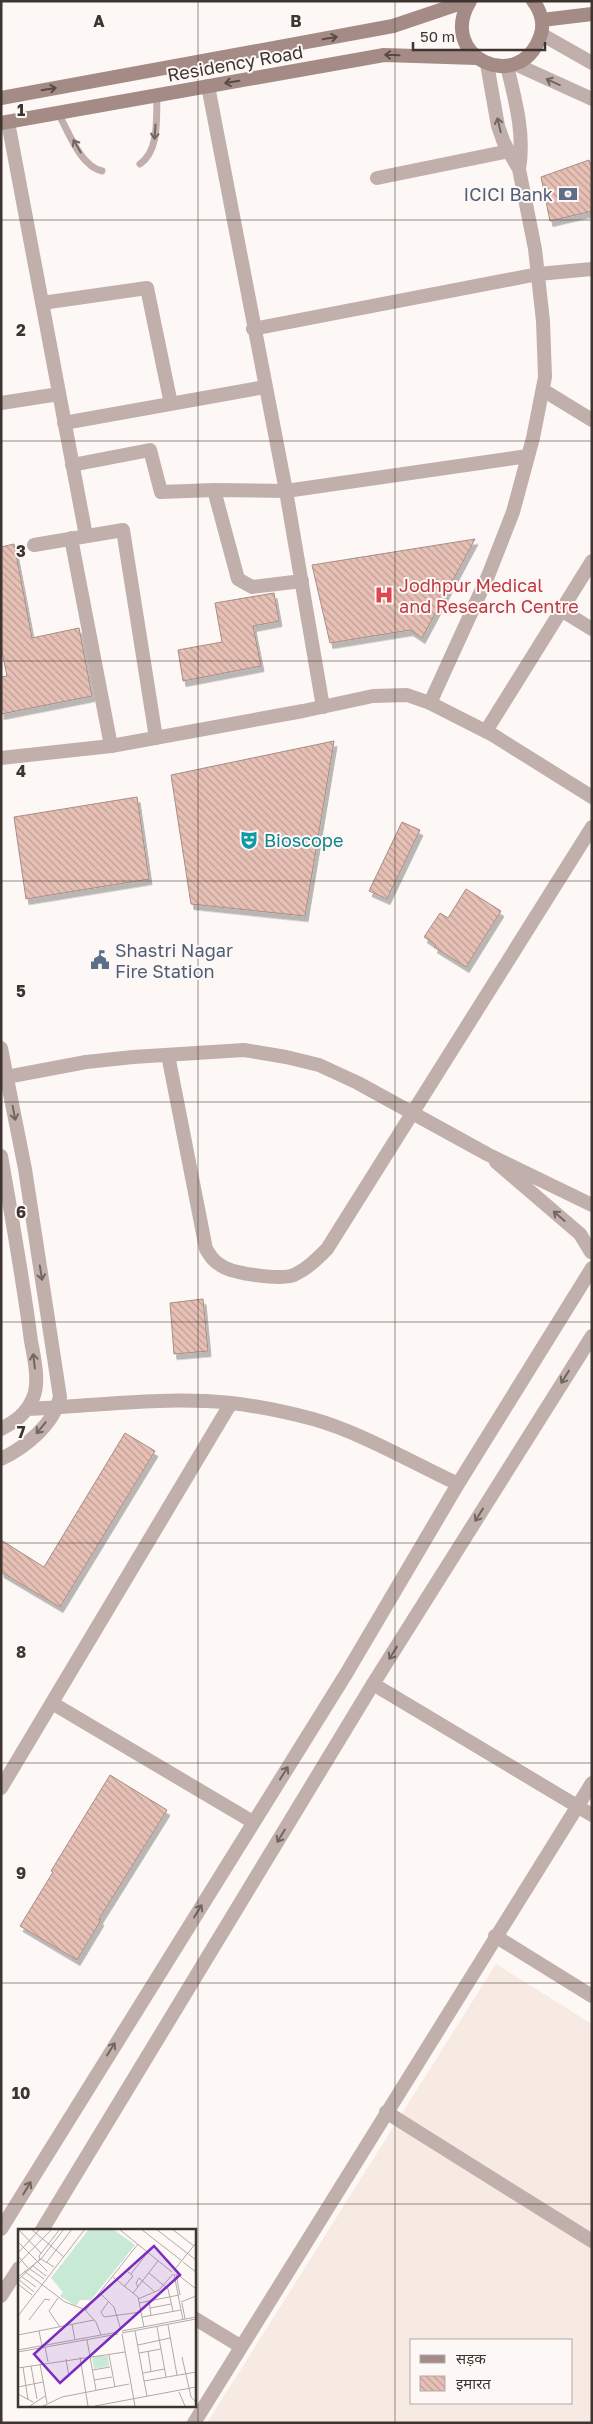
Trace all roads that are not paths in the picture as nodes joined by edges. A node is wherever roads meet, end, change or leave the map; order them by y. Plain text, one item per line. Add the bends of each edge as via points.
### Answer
1 (469, 1) edge
2 (533, 1) edge
3 (592, 14) edge
4 (542, 27) junction
5 (482, 61) junction
6 (592, 63) edge
7 (511, 65) junction
8 (208, 86) junction
9 (157, 95) junction
10 (1, 98) edge
11 (592, 99) edge
12 (58, 113) junction
13 (5, 123) edge
14 (509, 150) junction
15 (140, 164) dead end
16 (519, 169) junction
17 (102, 171) dead end
18 (377, 178) dead end
19 (592, 269) edge
20 (538, 274) junction
21 (42, 304) junction
22 (253, 329) junction
23 (265, 387) junction
24 (543, 390) junction
25 (59, 394) junction
26 (1, 403) edge
27 (171, 404) junction
28 (592, 420) edge
29 (64, 422) junction
30 (528, 456) junction
31 (72, 465) junction
32 (214, 490) junction
33 (286, 491) junction
34 (86, 536) junction
35 (71, 538) junction
36 (34, 545) dead end
37 (592, 560) edge
38 (302, 580) junction
39 (561, 610) junction
40 (592, 629) edge
41 (430, 703) junction
42 (323, 707) junction
43 (486, 731) junction
44 (156, 738) junction
45 (111, 746) junction
46 (1, 758) edge
47 (592, 797) edge
48 (592, 827) edge
49 (1, 1048) edge
50 (168, 1055) junction
51 (4, 1077) edge
52 (412, 1113) junction
53 (487, 1154) junction
54 (1, 1156) edge
55 (592, 1205) edge
56 (592, 1238) edge
57 (592, 1253) edge
58 (592, 1268) edge
59 (592, 1336) edge
60 (231, 1403) junction
61 (58, 1407) junction
62 (27, 1409) junction
63 (1, 1429) edge
64 (1, 1459) edge
65 (458, 1484) junction
66 (374, 1684) junction
67 (52, 1704) junction
68 (592, 1783) edge
69 (1, 1788) edge
70 (577, 1806) junction
71 (592, 1815) edge
72 (253, 1822) junction
73 (495, 1936) junction
74 (592, 1996) edge
75 (386, 2112) junction
76 (1, 2229) edge
77 (46, 2229) edge
78 (592, 2241) edge
79 (18, 2270) edge
80 (1, 2296) edge
81 (195, 2319) edge
82 (240, 2346) junction
83 (194, 2423) edge

1 - 5 main road via 461,24 462,36 468,48
10 -> 1 main road, Residency Road via 393,26
2 - 4 main road
3 - 4 main road
4 - 6 street
4 - 7 main road via 532,52
5 - 7 main road, Residency Road
5 -> 8 main road, Residency Road via 384,55
14 -> 5 street via 498,126
11 -> 7 street
7 - 16 street via 522,150
8 - 9 main road, Residency Road
8 - 22 street
9 - 12 main road, Residency Road
9 -> 15 lane via 154,144 146,160
12 - 13 main road, Residency Road
17 -> 12 lane via 86,162
13 - 21 street
14 - 16 street
14 - 18 street
16 - 20 street
19 - 20 street
20 - 22 street
20 - 24 street via 543,321
21 - 25 street
21 - 27 street via 148,288
22 - 23 street
23 - 27 street
23 - 33 street
24 - 28 street
24 - 30 street
25 - 26 street
25 - 29 street
27 - 29 street
29 - 31 street
30 - 33 street
30 - 41 street via 513,512 488,576
31 - 32 street via 150,450 161,492
31 - 34 street
32 - 33 street
32 - 38 street via 238,579 252,588
33 - 38 street
34 - 35 street
34 - 44 street via 124,530
35 - 36 street
35 - 45 street
37 - 39 street
38 - 42 street
39 - 40 street
39 - 43 street
41 - 42 street via 408,695 373,696
41 - 43 street
42 - 44 street
43 - 47 street
44 - 45 street
45 - 46 street
48 - 52 street
49 - 51 street
50 - 51 street via 86,1062
50 - 52 street via 244,1050 286,1056 319,1065
50 - 52 street via 206,1250 212,1260 223,1268 280,1278 293,1276 313,1263 327,1249
51 -> 61 street via 25,1169 60,1397
52 - 53 street
53 - 55 street
57 -> 53 street via 580,1234
62 -> 54 street via 34,1397 36,1375
56 - 57 street
58 - 65 street
59 -> 66 street
60 - 61 street via 117,1402
60 - 65 street via 315,1420 364,1439
60 - 67 street
61 - 62 street
61 -> 64 street via 31,1440
62 - 63 street via 21,1418
72 -> 65 street via 346,1674
66 - 70 street
66 -> 77 street
67 - 69 street
67 - 72 street
68 - 70 street
70 - 71 street
70 - 73 street
76 -> 72 street
73 - 74 street
73 - 75 street
75 - 78 street
75 - 82 street
79 - 80 street
81 - 82 street
82 - 83 street

